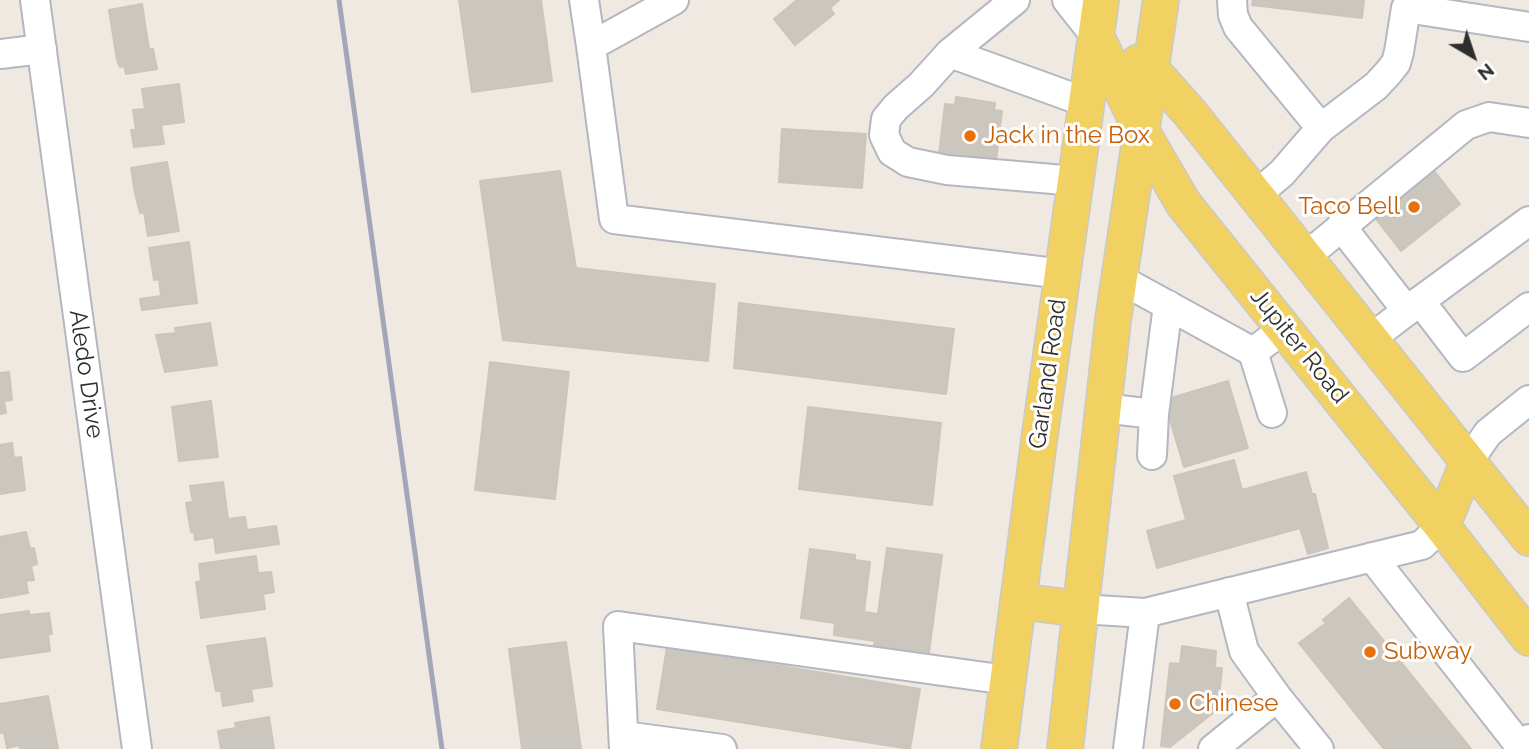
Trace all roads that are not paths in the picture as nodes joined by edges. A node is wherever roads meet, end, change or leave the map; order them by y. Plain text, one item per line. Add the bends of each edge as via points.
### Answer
1 (35, 0) edge
2 (584, 0) edge
3 (674, 0) edge
4 (1015, 0) edge
5 (1068, 0) edge
6 (1101, 0) edge
7 (1161, 0) edge
8 (1232, 0) edge
9 (1406, 4) edge
10 (1478, 9) edge
11 (1529, 27) edge
12 (1097, 38) junction
13 (591, 46) junction
14 (42, 49) junction
15 (950, 53) junction
16 (0, 54) edge
17 (1151, 69) junction
18 (1087, 103) junction
19 (1529, 123) edge
20 (1321, 128) junction
21 (1142, 132) junction
22 (1076, 181) junction
23 (1256, 195) junction
24 (1529, 221) edge
25 (1341, 226) junction
26 (1305, 257) junction
27 (1063, 274) junction
28 (1118, 278) junction
29 (1168, 305) junction
30 (1414, 306) junction
31 (1529, 307) edge
32 (1285, 328) junction
33 (1370, 339) junction
34 (1253, 352) junction
35 (1529, 400) edge
36 (1103, 408) junction
37 (1272, 413) dead end
38 (1154, 414) junction
39 (1152, 454) dead end
40 (1468, 462) junction
41 (1443, 526) junction
42 (1529, 538) edge
43 (1372, 557) junction
44 (1229, 592) junction
45 (1018, 601) junction
46 (1081, 609) junction
47 (1146, 613) junction
48 (1529, 638) edge
49 (1007, 680) junction
50 (1277, 697) junction
51 (1529, 739) edge
52 (624, 743) edge
53 (137, 749) edge
54 (722, 749) edge
55 (999, 749) edge
56 (1065, 749) edge
57 (1128, 749) edge
58 (1213, 749) edge
59 (1319, 749) edge

1 - 14 street, Aledo Drive
2 - 13 street
3 - 13 street
4 - 15 street
5 - 12 street, Jupiter Road
6 - 12 main road, Garland Road
7 - 17 main road
8 - 20 street via 1238,27
9 - 10 street
9 - 20 street via 1396,63 1376,86
10 - 11 street
12 - 17 main road, Jupiter Road
12 - 18 main road, Garland Road
12 - 21 main road, Jupiter Road
13 - 27 street via 614,219
14 - 16 street
14 - 53 street, Aledo Drive
15 - 18 street
15 - 22 street via 886,119 884,135 892,152 908,162 947,170
17 - 21 main road
17 - 23 main road, Jupiter Road
18 - 22 main road, Garland Road
19 - 25 street via 1489,117 1466,125
20 - 23 street
21 - 28 main road
21 - 32 main road, Jupiter Road via 1184,203
22 - 27 main road, Garland Road
23 - 26 main road, Jupiter Road
24 - 30 street
25 - 26 street
25 - 30 street
26 - 33 main road, Jupiter Road
27 - 45 main road, Garland Road
28 - 29 street
28 - 36 main road
29 - 34 street
29 - 38 street
30 - 31 street via 1463,358
30 - 33 street
32 - 34 street
32 - 41 main road, Jupiter Road
33 - 40 main road, Jupiter Road
34 - 37 street
35 - 40 street via 1488,433
36 - 38 street
36 - 46 main road
38 - 39 street
40 - 41 main road
40 - 42 main road, Jupiter Road
41 - 43 street via 1422,545
41 - 48 main road, Jupiter Road
43 - 44 street
43 - 51 street via 1520,746
44 - 47 street
44 - 50 street via 1244,651
45 - 46 main road
45 - 49 main road, Garland Road
46 - 47 street
46 - 56 main road
47 - 57 street
49 - 52 street via 618,626
49 - 55 main road, Garland Road
50 - 58 street
50 - 59 street
52 - 54 street

